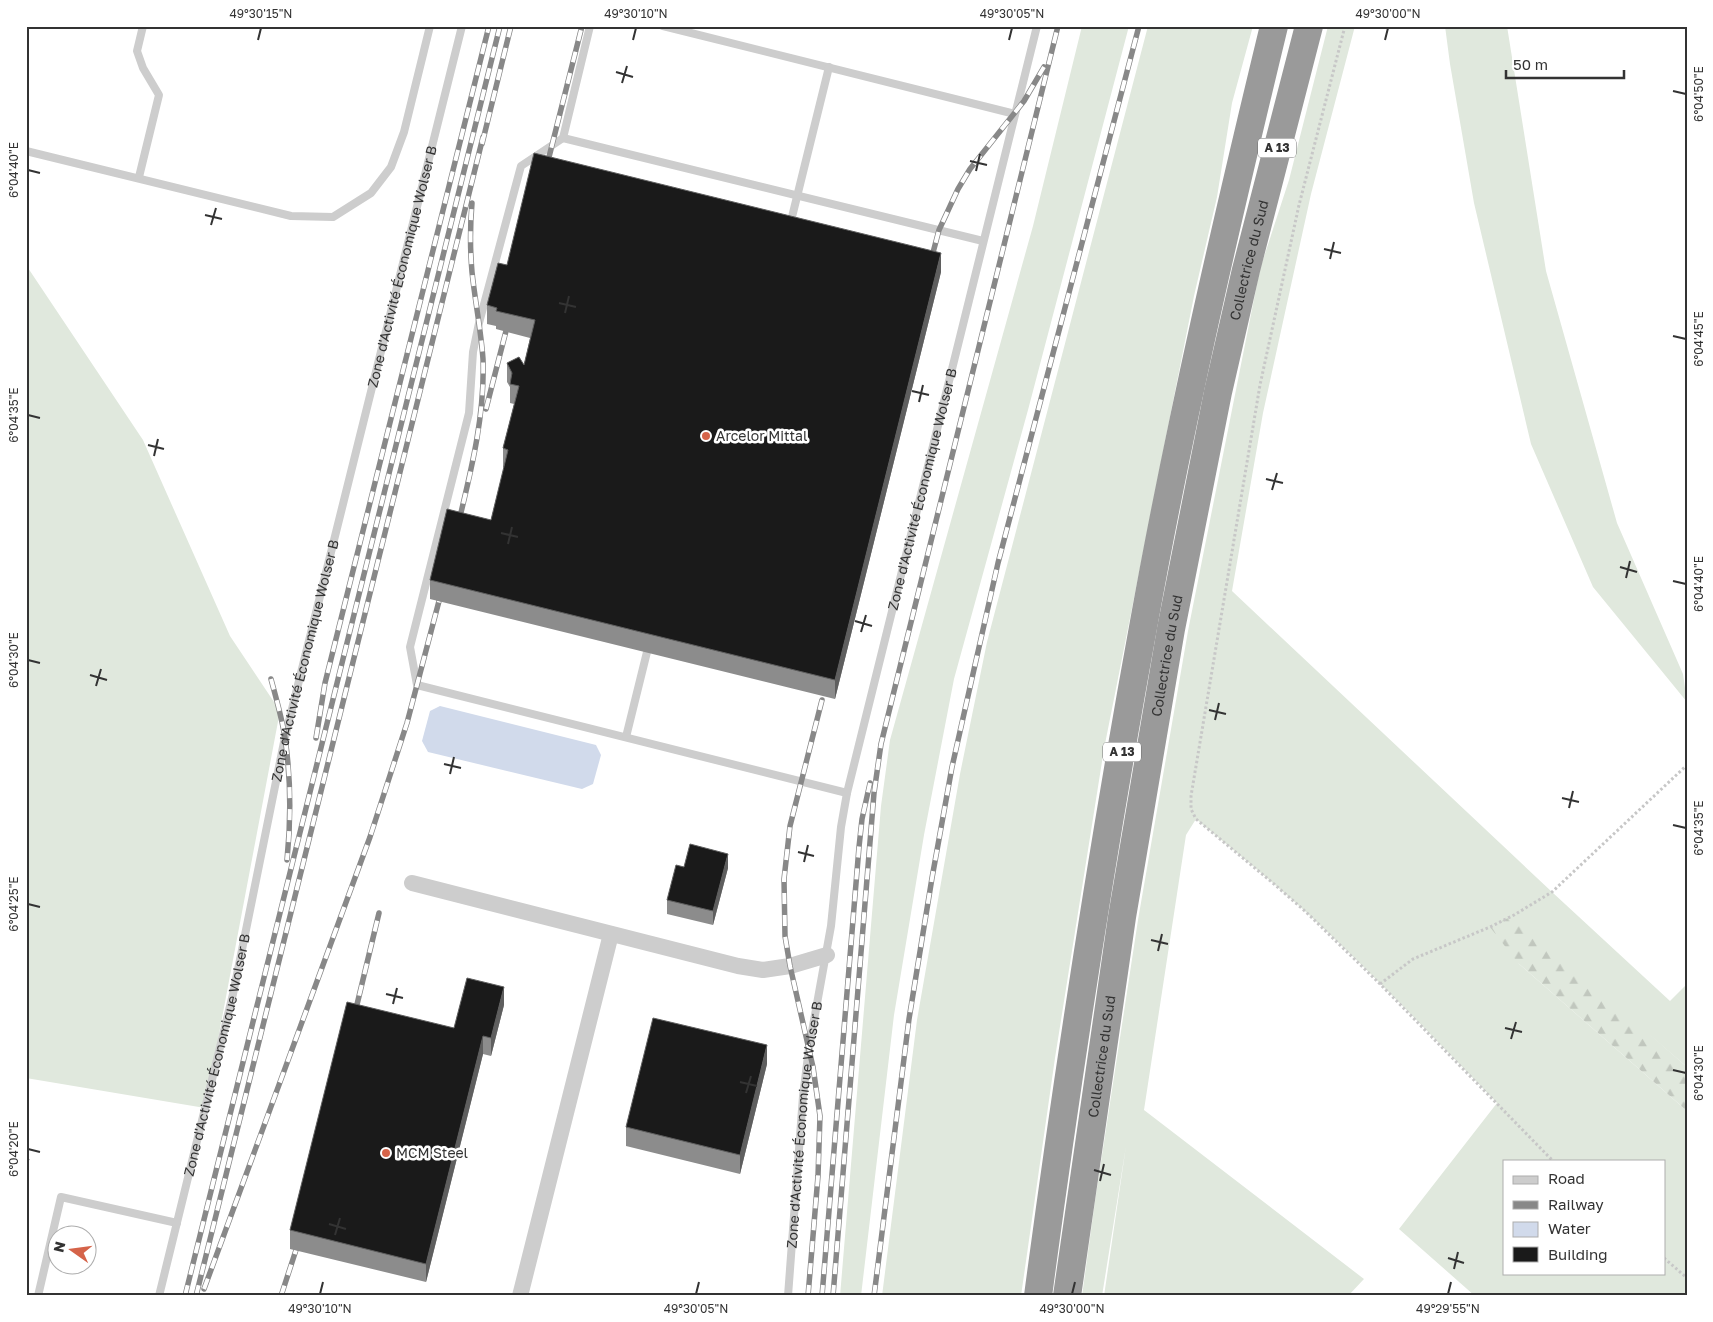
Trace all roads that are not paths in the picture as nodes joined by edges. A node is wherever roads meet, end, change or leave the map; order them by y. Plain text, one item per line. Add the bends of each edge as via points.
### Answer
1 (143, 26) edge
2 (430, 26) edge
3 (462, 26) edge
4 (590, 26) edge
5 (663, 26) edge
6 (1037, 26) edge
7 (1274, 26) edge
8 (1309, 26) edge
9 (829, 67) junction
10 (1015, 114) junction
11 (562, 138) junction
12 (26, 151) edge
13 (139, 178) junction
14 (797, 195) junction
15 (788, 234) edge
16 (983, 241) junction
17 (647, 652) dead end
18 (626, 737) junction
19 (847, 793) junction
20 (412, 883) dead end
21 (611, 934) junction
22 (827, 955) junction
23 (177, 1223) junction
24 (38, 1296) edge
25 (159, 1296) edge
26 (520, 1296) edge
27 (788, 1296) edge
28 (1038, 1296) edge
29 (1066, 1296) edge

1 - 13 lane via 137,51 159,95
2 - 13 lane via 404,132 391,167 371,193 333,217 291,216
3 - 23 lane, Zone d'Activité Économique Wolser B via 285,737 233,994
4 - 11 lane
5 - 9 lane
6 - 10 lane, Zone d'Activité Économique Wolser B
7 - 28 highway, Collectrice du Sud / A 13 via 1227,221 1144,620 1092,924
8 - 29 highway, Collectrice du Sud / A 13 via 1218,392 1171,629 1122,917
9 - 10 lane
9 - 14 lane
10 - 16 lane, Zone d'Activité Économique Wolser B
11 - 14 lane
11 - 18 lane via 520,166 473,352 469,413 410,647 417,685
12 - 13 lane
14 - 15 lane
14 - 16 lane
16 - 19 lane, Zone d'Activité Économique Wolser B
17 - 18 lane
18 - 19 lane
19 - 22 lane, Zone d'Activité Économique Wolser B
20 - 21 street
21 - 22 street via 763,970
21 - 26 street
22 - 27 lane, Zone d'Activité Économique Wolser B via 803,1096
23 - 24 lane via 62,1197
23 - 25 lane, Zone d'Activité Économique Wolser B

